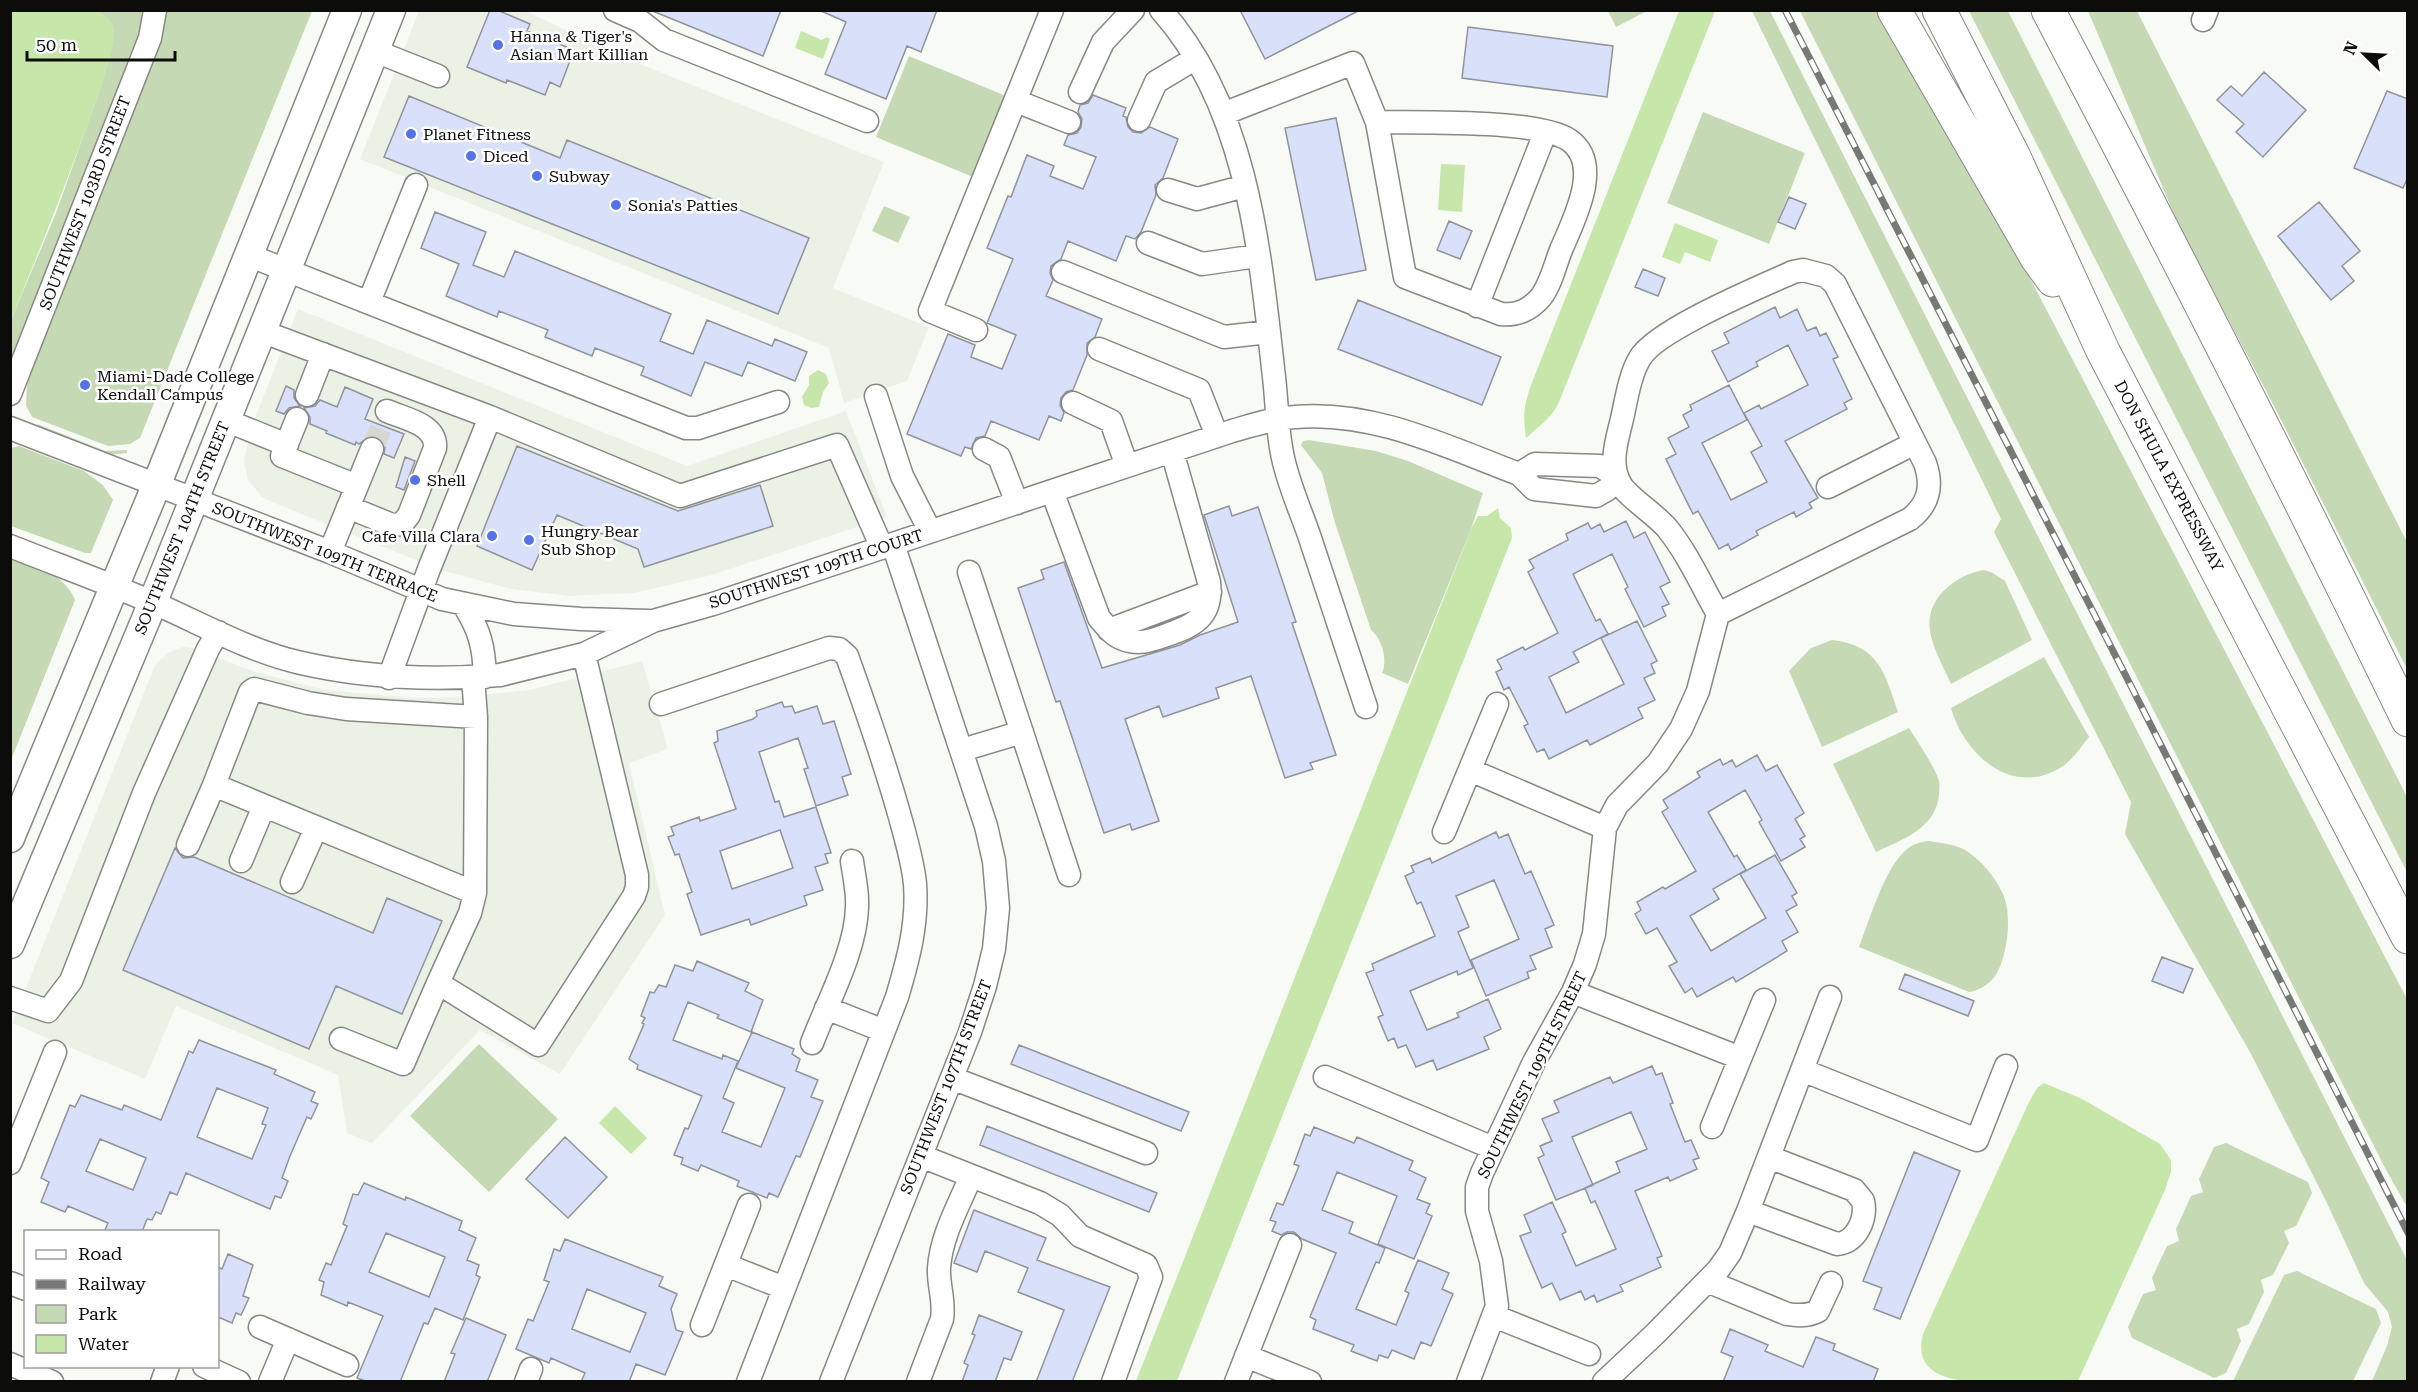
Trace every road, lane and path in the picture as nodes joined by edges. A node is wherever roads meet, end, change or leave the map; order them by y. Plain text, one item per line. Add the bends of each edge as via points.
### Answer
1 (155, 10) edge
2 (391, 10) edge
3 (615, 10) edge
4 (1052, 10) edge
5 (1133, 10) edge
6 (1161, 10) edge
7 (1894, 10) edge
8 (1939, 10) edge
9 (2048, 10) edge
10 (2073, 10) edge
11 (342, 23) edge
12 (375, 51) junction
13 (1196, 58) junction
14 (438, 76) dead end
15 (1080, 92) dead end
16 (1016, 101) junction
17 (1223, 114) junction
18 (1139, 120) dead end
19 (867, 121) dead end
20 (1069, 122) dead end
21 (1377, 122) junction
22 (1545, 132) junction
23 (416, 185) dead end
24 (1245, 186) junction
25 (1168, 190) dead end
26 (2145, 194) junction
27 (1148, 243) dead end
28 (248, 255) junction
29 (1257, 256) junction
30 (285, 270) junction
31 (1063, 272) dead end
32 (369, 303) junction
33 (1478, 306) junction
34 (976, 330) dead end
35 (261, 331) junction
36 (1269, 332) junction
37 (1100, 349) dead end
38 (2103, 351) junction
39 (323, 354) junction
40 (399, 382) junction
41 (10, 394) edge
42 (307, 395) dead end
43 (876, 396) dead end
44 (778, 402) dead end
45 (1073, 403) dead end
46 (490, 417) junction
47 (297, 419) dead end
48 (225, 420) junction
49 (1277, 420) junction
50 (10, 428) edge
51 (1217, 436) junction
52 (1915, 443) junction
53 (287, 445) junction
54 (372, 449) tunnel mouth
55 (984, 449) dead end
56 (1172, 452) junction
57 (1127, 466) junction
58 (1617, 477) junction
59 (156, 486) junction
60 (357, 486) junction
61 (1828, 487) dead end
62 (1052, 491) junction
63 (193, 499) junction
64 (1017, 503) junction
65 (348, 507) junction
66 (930, 531) junction
67 (10, 546) edge
68 (887, 546) junction
69 (330, 552) junction
70 (969, 573) dead end
71 (115, 587) junction
72 (421, 591) junction
73 (152, 603) junction
74 (464, 605) junction
75 (1718, 614) junction
76 (653, 621) junction
77 (218, 632) junction
78 (584, 654) junction
79 (479, 677) junction
80 (389, 678) junction
81 (661, 704) dead end
82 (1497, 704) dead end
83 (1366, 707) dead end
84 (476, 717) junction
85 (2408, 720) edge
86 (1022, 732) junction
87 (962, 750) junction
88 (1470, 770) junction
89 (214, 784) junction
90 (264, 806) junction
91 (316, 828) junction
92 (1605, 828) junction
93 (1444, 832) dead end
94 (10, 838) edge
95 (188, 845) dead end
96 (241, 861) dead end
97 (852, 861) dead end
98 (1069, 875) dead end
99 (292, 882) dead end
100 (475, 893) junction
101 (2408, 937) edge
102 (10, 944) edge
103 (438, 983) junction
104 (1573, 992) junction
105 (10, 998) edge
106 (1830, 998) dead end
107 (1764, 1000) dead end
108 (826, 1008) junction
109 (884, 1031) junction
110 (341, 1039) dead end
111 (812, 1043) dead end
112 (55, 1052) dead end
113 (1740, 1058) junction
114 (2006, 1066) dead end
115 (1802, 1070) junction
116 (1325, 1077) dead end
117 (952, 1078) junction
118 (1712, 1127) dead end
119 (1493, 1148) junction
120 (1146, 1153) dead end
121 (921, 1156) junction
122 (1768, 1157) junction
123 (10, 1163) edge
124 (971, 1176) junction
125 (749, 1205) dead end
126 (1748, 1211) junction
127 (1290, 1245) dead end
128 (726, 1265) junction
129 (1707, 1281) junction
130 (1831, 1283) dead end
131 (784, 1288) junction
132 (1494, 1316) junction
133 (702, 1325) dead end
134 (260, 1327) dead end
135 (288, 1339) junction
136 (1588, 1354) dead end
137 (1246, 1356) junction
138 (10, 1364) edge
139 (347, 1365) dead end
140 (208, 1368) edge
141 (755, 1379) edge
142 (52, 1382) edge
143 (238, 1382) edge
144 (270, 1382) edge
145 (831, 1382) edge
146 (918, 1382) edge
147 (1113, 1382) edge
148 (1236, 1382) edge
149 (1310, 1382) edge
150 (1468, 1382) edge
151 (1604, 1382) edge

1 - 41 street, SOUTHWEST 103RD STREET via 150,38
2 - 12 main road, SOUTHWEST 104TH STREET
3 - 19 street via 640,21 664,40
4 - 16 street
5 - 15 street via 1103,42
6 - 13 street
7 - 38 highway via 2037,258
8 - 38 highway, DON SHULA EXPRESSWAY via 2014,157
9 - 26 highway
10 - 26 highway via 2121,121
11 - 12 main road
11 - 28 main road
12 - 14 street
12 - 30 main road, SOUTHWEST 104TH STREET
13 - 17 street
13 - 18 street via 1156,82
16 - 20 street
16 - 34 street via 930,311
17 - 21 street via 1353,63
17 - 24 street
21 - 22 street via 1507,126
21 - 33 street via 1405,277
22 - 33 street
22 - 33 street via 1569,141 1582,159 1585,183 1580,202 1545,290 1536,302 1513,315
23 - 32 street
24 - 25 street via 1197,199
24 - 29 street
26 - 85 highway via 2299,495
27 - 29 street via 1202,264
28 - 30 street
28 - 59 main road
29 - 36 street
30 - 32 street
30 - 35 main road, SOUTHWEST 104TH STREET
31 - 36 street via 1224,337
32 - 44 street via 686,428 698,428
35 - 39 street
35 - 48 main road, SOUTHWEST 104TH STREET
36 - 49 street
37 - 51 street via 1199,390
38 - 101 highway, DON SHULA EXPRESSWAY
39 - 40 street
39 - 42 street
40 - 46 street
40 - 65 street via 385,418 423,426 436,438 408,515 402,524 392,525
43 - 66 street via 902,476
45 - 57 street via 1111,421
46 - 68 street, SOUTHWEST 107TH STREET via 680,496 837,445
46 - 72 street
47 - 53 street
48 - 53 street
48 - 63 main road, SOUTHWEST 104TH STREET
49 - 51 street, SOUTHWEST 109TH COURT
49 - 58 street, SOUTHWEST 109TH COURT via 1315,416 1362,420 1414,434 1519,474 1534,489 1596,496
49 - 83 street via 1282,455
50 - 59 street, SOUTHWEST 109TH TERRACE
51 - 56 street, SOUTHWEST 109TH COURT
52 - 58 street via 1835,284 1821,274 1798,270 1680,326 1644,351 1635,369 1614,452
52 - 61 street
52 - 75 street via 1930,477 1929,494 1916,515
53 - 60 street via 282,456
54 - 60 street
55 - 64 street via 999,457
56 - 57 street, SOUTHWEST 109TH COURT
56 - 62 street via 1210,592 1203,613 1191,626 1142,643 1123,639 1099,618
57 - 62 street, SOUTHWEST 109TH COURT
58 - 75 street via 1622,487 1655,514 1681,548
59 - 63 street, SOUTHWEST 109TH TERRACE
59 - 71 main road
60 - 65 street
62 - 64 street, SOUTHWEST 109TH COURT
63 - 69 street, SOUTHWEST 109TH TERRACE
63 - 73 main road, SOUTHWEST 104TH STREET
64 - 66 street, SOUTHWEST 109TH COURT
65 - 69 street
66 - 68 street, SOUTHWEST 109TH COURT
67 - 71 street
68 - 76 street, SOUTHWEST 109TH COURT
68 - 87 street, SOUTHWEST 107TH STREET
69 - 72 street, SOUTHWEST 109TH TERRACE
70 - 86 street
71 - 73 street, SOUTHWEST 109TH COURT
71 - 94 main road
72 - 74 street, SOUTHWEST 109TH TERRACE
72 - 80 street
73 - 77 street, SOUTHWEST 109TH COURT
73 - 102 main road, SOUTHWEST 104TH STREET
74 - 76 street, SOUTHWEST 109TH TERRACE via 514,614
74 - 79 street via 484,649
75 - 92 street, SOUTHWEST 109TH STREET via 1698,691 1681,729 1658,763 1617,806
76 - 78 street, SOUTHWEST 109TH COURT
77 - 80 street, SOUTHWEST 109TH COURT via 295,662
77 - 105 street via 144,794 71,981 48,1011
78 - 79 street, SOUTHWEST 109TH COURT
78 - 103 street via 638,887 538,1045
79 - 80 street, SOUTHWEST 109TH COURT
79 - 84 street
81 - 109 street via 829,648 847,656 883,757 915,885 910,951
82 - 88 street
84 - 89 street via 346,709 254,689 249,692
84 - 100 street
86 - 87 street
86 - 98 street
87 - 117 street, SOUTHWEST 107TH STREET via 992,850 998,908 996,939 985,986
88 - 92 street
88 - 93 street
89 - 90 street
89 - 95 street
90 - 91 street
90 - 96 street
91 - 99 street
91 - 100 street
92 - 104 street, SOUTHWEST 109TH STREET via 1594,934
97 - 108 street via 857,892 855,924
100 - 103 street
103 - 110 street via 403,1064
104 - 113 street
104 - 119 street, SOUTHWEST 109TH STREET
106 - 115 street
107 - 113 street
108 - 109 street
108 - 111 street
109 - 131 street
112 - 123 street
113 - 118 street
114 - 115 street via 1977,1140
115 - 122 street
116 - 119 street
117 - 120 street
117 - 121 street, SOUTHWEST 107TH STREET
119 - 132 street, SOUTHWEST 109TH STREET via 1482,1173 1476,1204 1497,1293
121 - 124 street
121 - 145 street, SOUTHWEST 107TH STREET
122 - 126 street
122 - 126 street via 1854,1190 1863,1202 1863,1218 1853,1238 1837,1244
124 - 146 street via 940,1257 942,1318
124 - 147 street via 1040,1203 1060,1215 1080,1236 1149,1269 1151,1277
125 - 128 street
126 - 129 street via 1730,1253
127 - 137 street
128 - 131 street
128 - 133 street
129 - 130 street via 1796,1316 1818,1311
129 - 151 street
131 - 141 street
132 - 136 street
132 - 150 street, SOUTHWEST 109TH STREET
134 - 135 street
135 - 139 street
135 - 144 street
137 - 148 street
137 - 149 street
138 - 142 street
140 - 143 street

